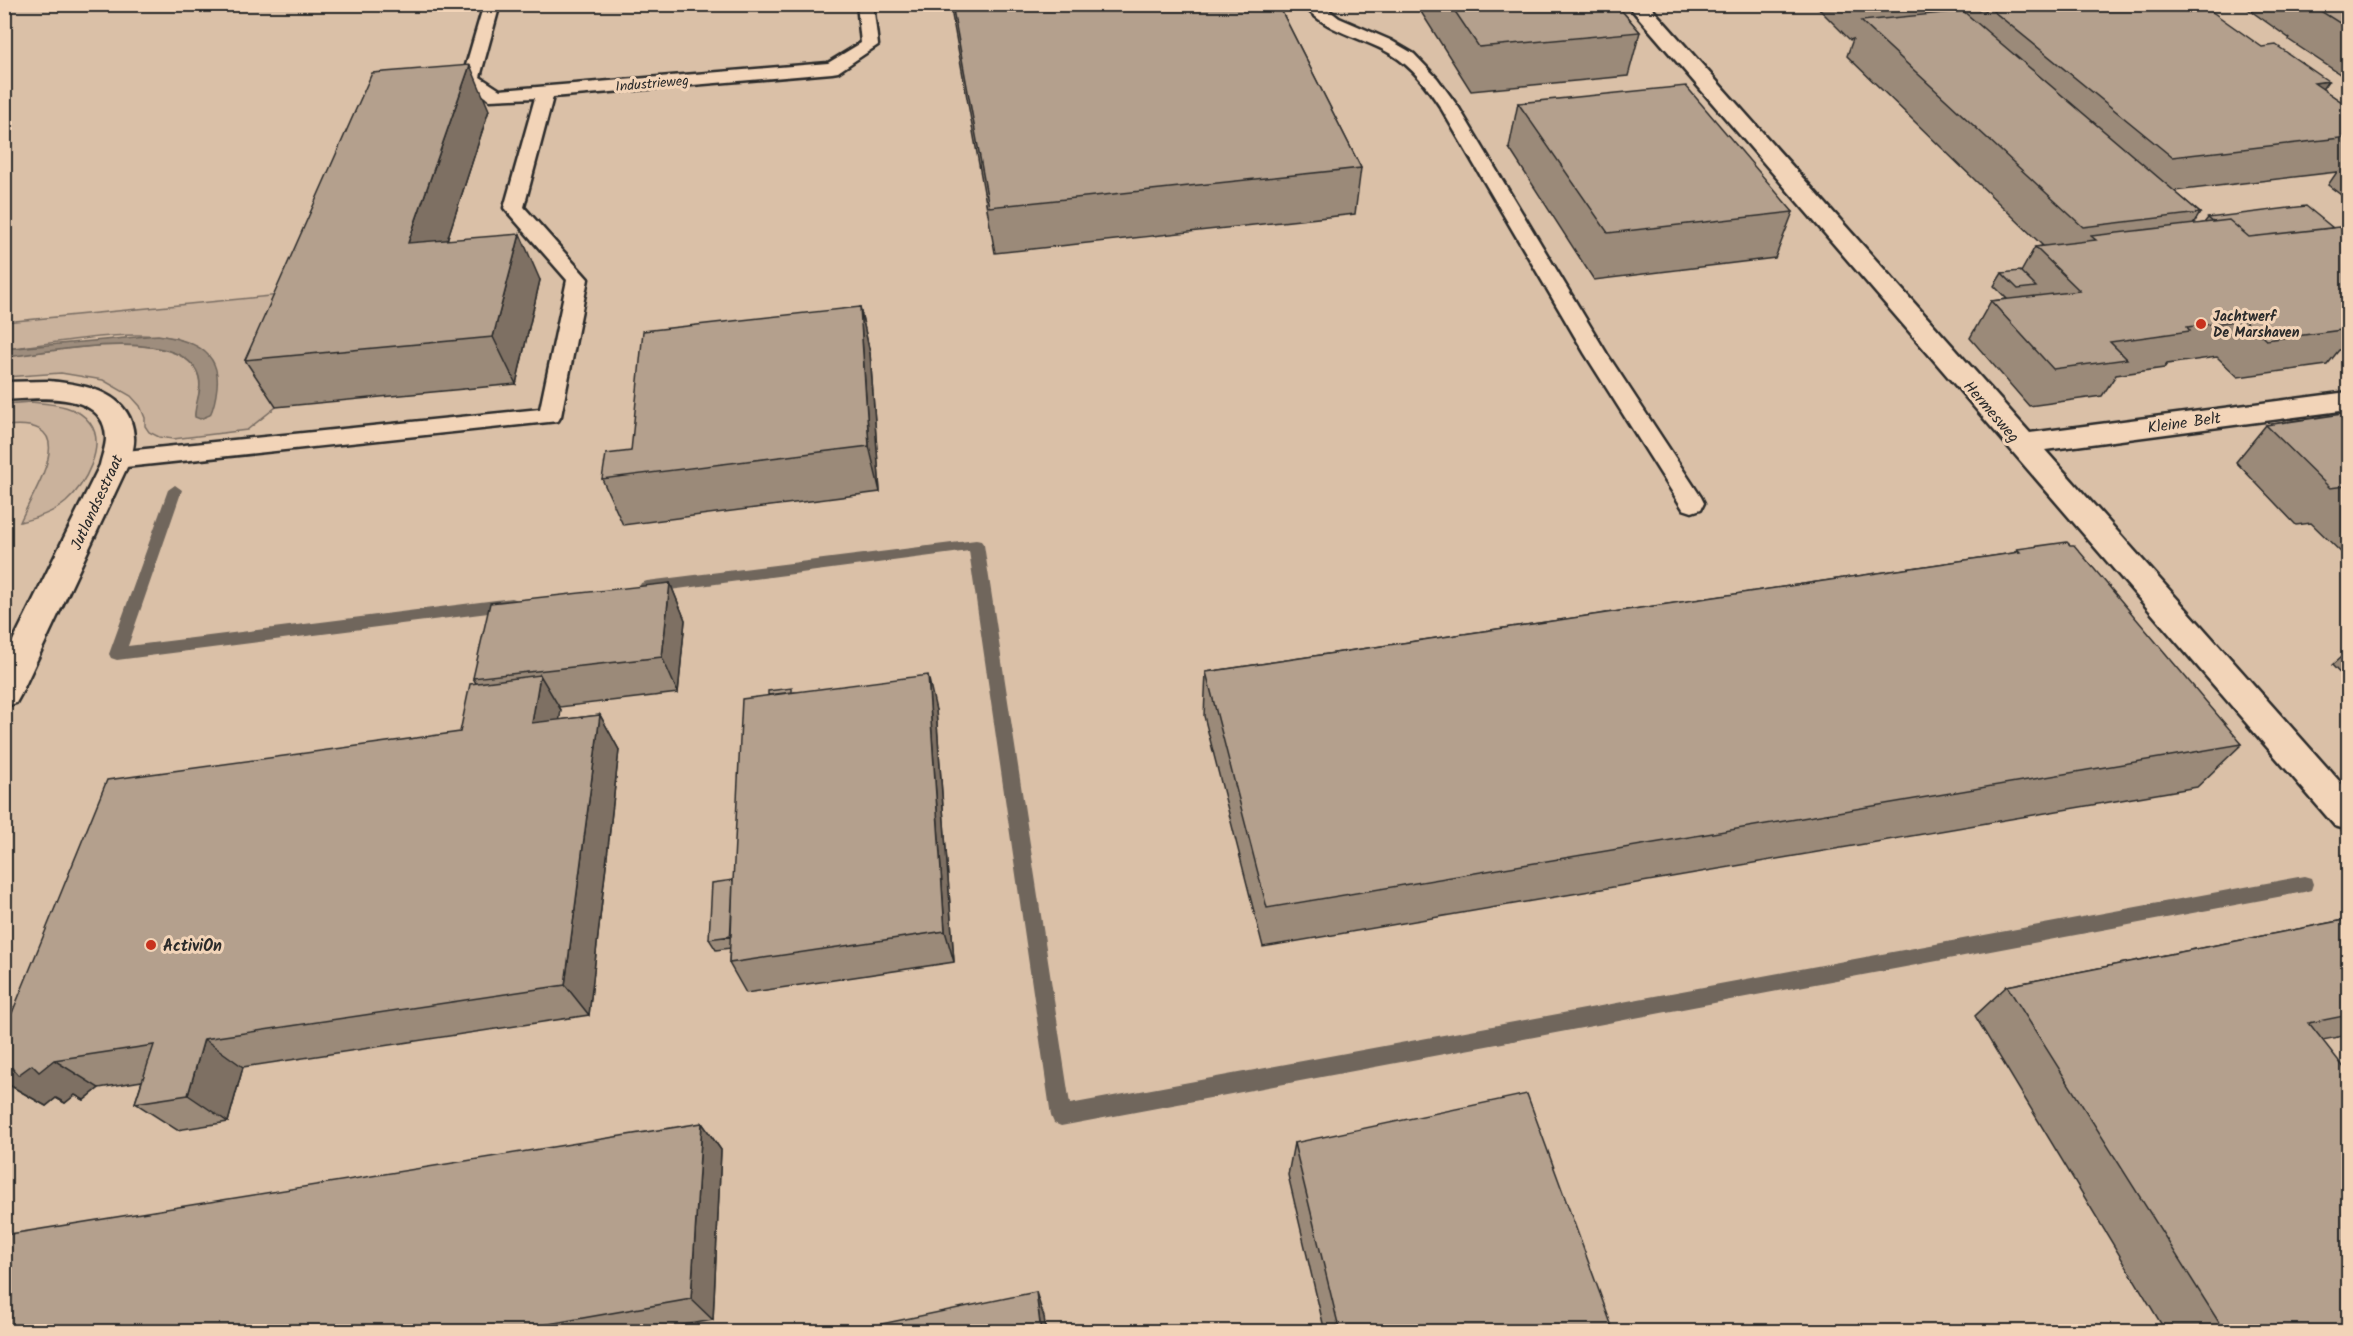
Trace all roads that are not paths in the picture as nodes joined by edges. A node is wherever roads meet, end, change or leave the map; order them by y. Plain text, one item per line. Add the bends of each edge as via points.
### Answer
1 (492, 4) edge
2 (866, 4) edge
3 (1311, 4) edge
4 (1637, 4) edge
5 (545, 92) junction
6 (4, 391) edge
7 (2349, 401) edge
8 (2020, 444) junction
9 (116, 459) junction
10 (1692, 503) dead end
11 (4, 694) edge
12 (2349, 815) edge

1 - 5 lane, Industrieweg via 471,79 496,96
2 - 5 lane, Industrieweg via 870,45 832,68
3 - 10 lane via 1334,23 1408,58 1430,78 1596,354
4 - 8 street, Hermesweg
5 - 9 lane via 514,208 578,279 550,416
6 - 9 street, Jutlandsestraat via 66,390 104,404 116,415 122,429 122,446
7 - 8 street, Kleine Belt
8 - 12 street, Hermesweg
9 - 11 street, Jutlandsestraat

